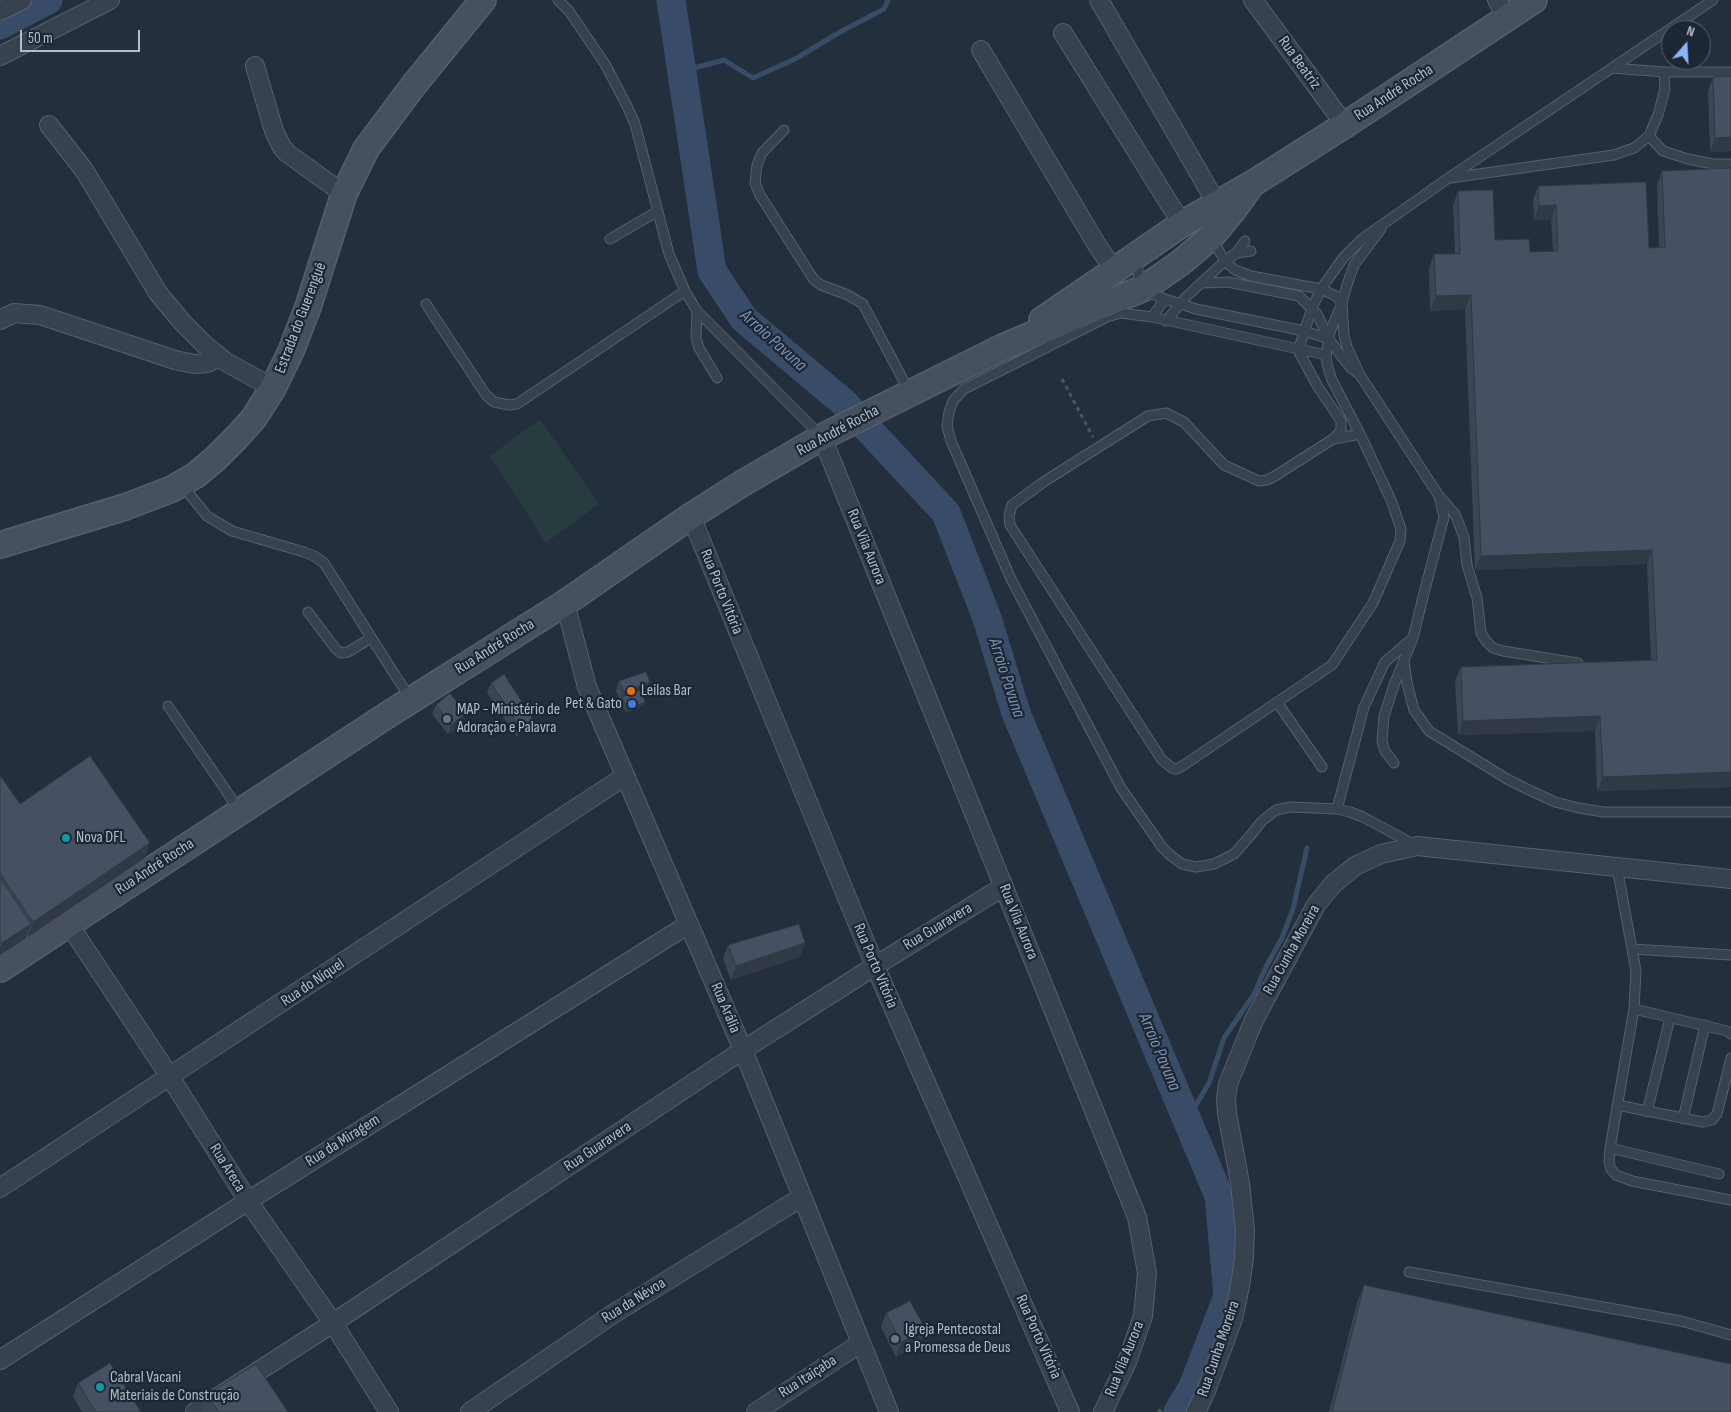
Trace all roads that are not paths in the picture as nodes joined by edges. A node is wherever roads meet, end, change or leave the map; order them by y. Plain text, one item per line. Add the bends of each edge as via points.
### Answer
1 (22, 0) edge
2 (110, 0) edge
3 (483, 0) edge
4 (558, 0) edge
5 (1099, 0) edge
6 (1253, 0) edge
7 (1534, 0) edge
8 (1713, 0) edge
9 (1502, 9) edge
10 (0, 11) edge
11 (1063, 33) dead end
12 (981, 50) dead end
13 (0, 56) edge
14 (255, 66) dead end
15 (1612, 68) junction
16 (1664, 72) junction
17 (1731, 72) edge
18 (49, 125) dead end
19 (1345, 126) junction
20 (784, 130) dead end
21 (1648, 136) junction
22 (1731, 164) edge
23 (1447, 179) junction
24 (1252, 184) junction
25 (344, 194) junction
26 (1217, 204) junction
27 (658, 211) junction
28 (1389, 219) junction
29 (1197, 229) junction
30 (610, 239) dead end
31 (1245, 241) dead end
32 (1251, 251) dead end
33 (1236, 253) junction
34 (1137, 254) junction
35 (1225, 261) junction
36 (1114, 270) junction
37 (1202, 283) junction
38 (1322, 289) junction
39 (685, 291) junction
40 (1155, 294) junction
41 (1342, 303) junction
42 (426, 304) dead end
43 (1180, 304) junction
44 (1312, 308) junction
45 (697, 311) junction
46 (1152, 318) junction
47 (0, 320) edge
48 (1166, 321) junction
49 (1304, 331) junction
50 (1328, 339) junction
51 (1003, 347) junction
52 (1299, 348) junction
53 (1326, 355) junction
54 (219, 356) junction
55 (1360, 375) junction
56 (717, 378) dead end
57 (273, 388) junction
58 (911, 394) junction
59 (1360, 434) junction
60 (825, 436) junction
61 (1333, 439) junction
62 (182, 483) junction
63 (1439, 496) junction
64 (691, 516) junction
65 (0, 545) edge
66 (565, 603) junction
67 (308, 612) dead end
68 (371, 638) junction
69 (1413, 638) junction
70 (1404, 661) junction
71 (1578, 663) edge
72 (412, 700) junction
73 (1277, 702) junction
74 (168, 706) dead end
75 (1394, 763) dead end
76 (1322, 767) dead end
77 (624, 776) junction
78 (1337, 809) junction
79 (239, 812) junction
80 (1731, 812) edge
81 (1417, 846) junction
82 (1616, 867) junction
83 (1731, 879) edge
84 (1003, 887) junction
85 (68, 923) junction
86 (688, 924) junction
87 (1632, 949) junction
88 (1731, 955) edge
89 (874, 966) junction
90 (0, 969) edge
91 (1634, 1009) junction
92 (1670, 1018) junction
93 (1705, 1025) junction
94 (1731, 1034) edge
95 (743, 1050) junction
96 (1731, 1058) edge
97 (170, 1077) junction
98 (1617, 1106) junction
99 (1647, 1112) junction
100 (1683, 1118) junction
101 (1610, 1148) junction
102 (1719, 1174) dead end
103 (0, 1188) edge
104 (802, 1197) junction
105 (1731, 1200) edge
106 (248, 1201) junction
107 (1409, 1272) dead end
108 (333, 1323) junction
109 (1731, 1335) edge
110 (861, 1343) junction
111 (0, 1360) edge
112 (198, 1411) edge
113 (389, 1412) edge
114 (470, 1412) edge
115 (756, 1412) edge
116 (889, 1412) edge
117 (1070, 1412) edge
118 (1102, 1412) edge
119 (1196, 1412) edge

1 - 10 street
2 - 13 street
3 - 25 main road, Estrada do Guerenguê via 366,149
4 - 27 lane via 605,64 627,106 635,124
5 - 26 street
6 - 19 street, Rua Beatriz
7 - 9 main road, Rua André Rocha
8 - 15 lane
9 - 19 main road, Rua André Rocha
11 - 29 street
12 - 36 street
14 - 25 street via 274,131 282,147
15 - 16 lane
15 - 23 lane
16 - 17 lane
16 - 21 lane via 1665,89
18 - 54 street via 84,170 158,293 183,323
19 - 24 main road, Rua André Rocha
20 - 58 lane via 762,153 757,165 755,183 760,195 814,280 863,304
21 - 22 lane via 1663,151 1713,164
21 - 23 lane via 1634,148 1614,156
23 - 28 lane
24 - 26 main road, Rua André Rocha
24 - 29 main road, Rua André Rocha via 1234,209
25 - 57 main road, Estrada do Guerenguê via 308,307
26 - 29 main road, Rua André Rocha
27 - 30 lane
27 - 39 lane via 669,254
28 - 38 lane via 1362,239 1338,264
28 - 41 lane via 1354,265
29 - 34 main road, Rua André Rocha
29 - 35 lane
29 - 40 main road, Rua André Rocha via 1179,264
31 - 33 lane
32 - 33 lane
33 - 35 lane
34 - 36 main road, Rua André Rocha
34 - 40 lane via 1139,281
35 - 37 lane
35 - 38 lane via 1235,270 1251,276
36 - 51 main road, Rua André Rocha
37 - 43 lane
37 - 44 lane via 1228,282 1296,294
38 - 41 lane
38 - 44 lane
39 - 42 lane via 517,404 509,405 494,402 486,395
39 - 45 lane
40 - 43 lane
40 - 46 lane
40 - 51 main road, Rua André Rocha
41 - 50 lane
41 - 55 lane via 1347,347
43 - 48 lane
43 - 49 lane
44 - 49 lane
44 - 50 lane
45 - 56 lane via 696,338
45 - 60 lane
46 - 48 lane
46 - 78 lane via 1121,313 1107,317 964,389 953,401 949,412 947,426 951,441 1011,580 1121,788 1170,856 1182,864 1196,867 1214,864 1234,854 1262,821 1276,810 1291,807
47 - 54 street via 14,313 40,315 194,364 207,363
48 - 52 lane
49 - 50 lane
49 - 52 lane
50 - 53 lane
50 - 55 lane
51 - 58 main road, Rua André Rocha
52 - 53 lane
52 - 61 lane via 1318,387 1341,421 1340,431
53 - 59 lane via 1332,380
54 - 57 street
55 - 63 lane
57 - 62 main road, Estrada do Guerenguê via 237,437 202,470
58 - 60 main road, Rua André Rocha
59 - 61 lane
59 - 73 lane via 1391,500 1401,529 1400,541 1373,603 1332,665
60 - 64 main road, Rua André Rocha
60 - 84 street, Rua Vila Aurora
61 - 73 lane via 1276,476 1259,480 1224,465 1184,422 1166,413 1148,416 1045,481 1012,505 1009,516 1010,525 1162,760 1172,768 1177,768
62 - 65 main road, Estrada do Guerenguê via 125,507
62 - 68 lane via 207,516 232,531 304,552 324,564
63 - 69 lane via 1444,517
63 - 71 lane via 1455,514 1464,537 1481,633 1486,641 1503,651
64 - 66 main road, Rua André Rocha
64 - 89 street, Rua Porto Vitória
66 - 72 main road, Rua André Rocha
66 - 77 street, Rua Arália via 587,687
67 - 68 lane via 341,653
68 - 72 lane
69 - 70 lane
69 - 78 lane via 1385,662 1364,707
70 - 75 lane via 1384,716 1382,741
70 - 80 lane via 1414,710 1429,731 1507,779 1554,802 1603,812
72 - 79 main road, Rua André Rocha
73 - 76 lane
74 - 79 lane
77 - 86 street, Rua Arália
77 - 97 street, Rua do Níquel
78 - 81 lane via 1362,817
79 - 85 main road, Rua André Rocha
81 - 82 street, Rua Cunha Moreira
81 - 119 street, Rua Cunha Moreira via 1381,854 1355,866 1333,884 1316,905 1254,1020 1235,1064 1228,1084 1226,1113 1240,1183 1244,1258 1233,1319
82 - 83 street, Rua Cunha Moreira
82 - 87 lane
84 - 89 street, Rua Guaravera
84 - 118 street, Rua Vila Aurora via 1137,1217 1148,1273 1143,1316 1127,1362
85 - 90 main road, Rua André Rocha
85 - 97 street, Rua Areca
86 - 95 street, Rua Arália
86 - 106 street, Rua da Miragem
87 - 88 lane
87 - 91 lane via 1636,970
89 - 95 street, Rua Guaravera
89 - 117 street, Rua Porto Vitória
91 - 92 lane
91 - 98 lane
92 - 93 lane
92 - 99 lane
93 - 94 lane
93 - 100 lane
95 - 104 street, Rua Arália
95 - 108 street, Rua Guaravera
96 - 100 lane via 1717,1114 1712,1120 1703,1122
97 - 103 street, Rua do Níquel
97 - 106 street, Rua Areca
98 - 99 lane
98 - 101 lane
99 - 100 lane
101 - 102 lane
101 - 105 lane via 1609,1162 1616,1175
104 - 110 street, Rua Arália
104 - 114 street, Rua da Névoa via 613,1314
106 - 108 street, Rua Areca
106 - 111 street, Rua da Miragem
107 - 109 lane via 1681,1321
108 - 112 street, Rua Guaravera
108 - 113 street, Rua Areca
110 - 115 street, Rua Itaiçaba
110 - 116 street, Rua Arália

